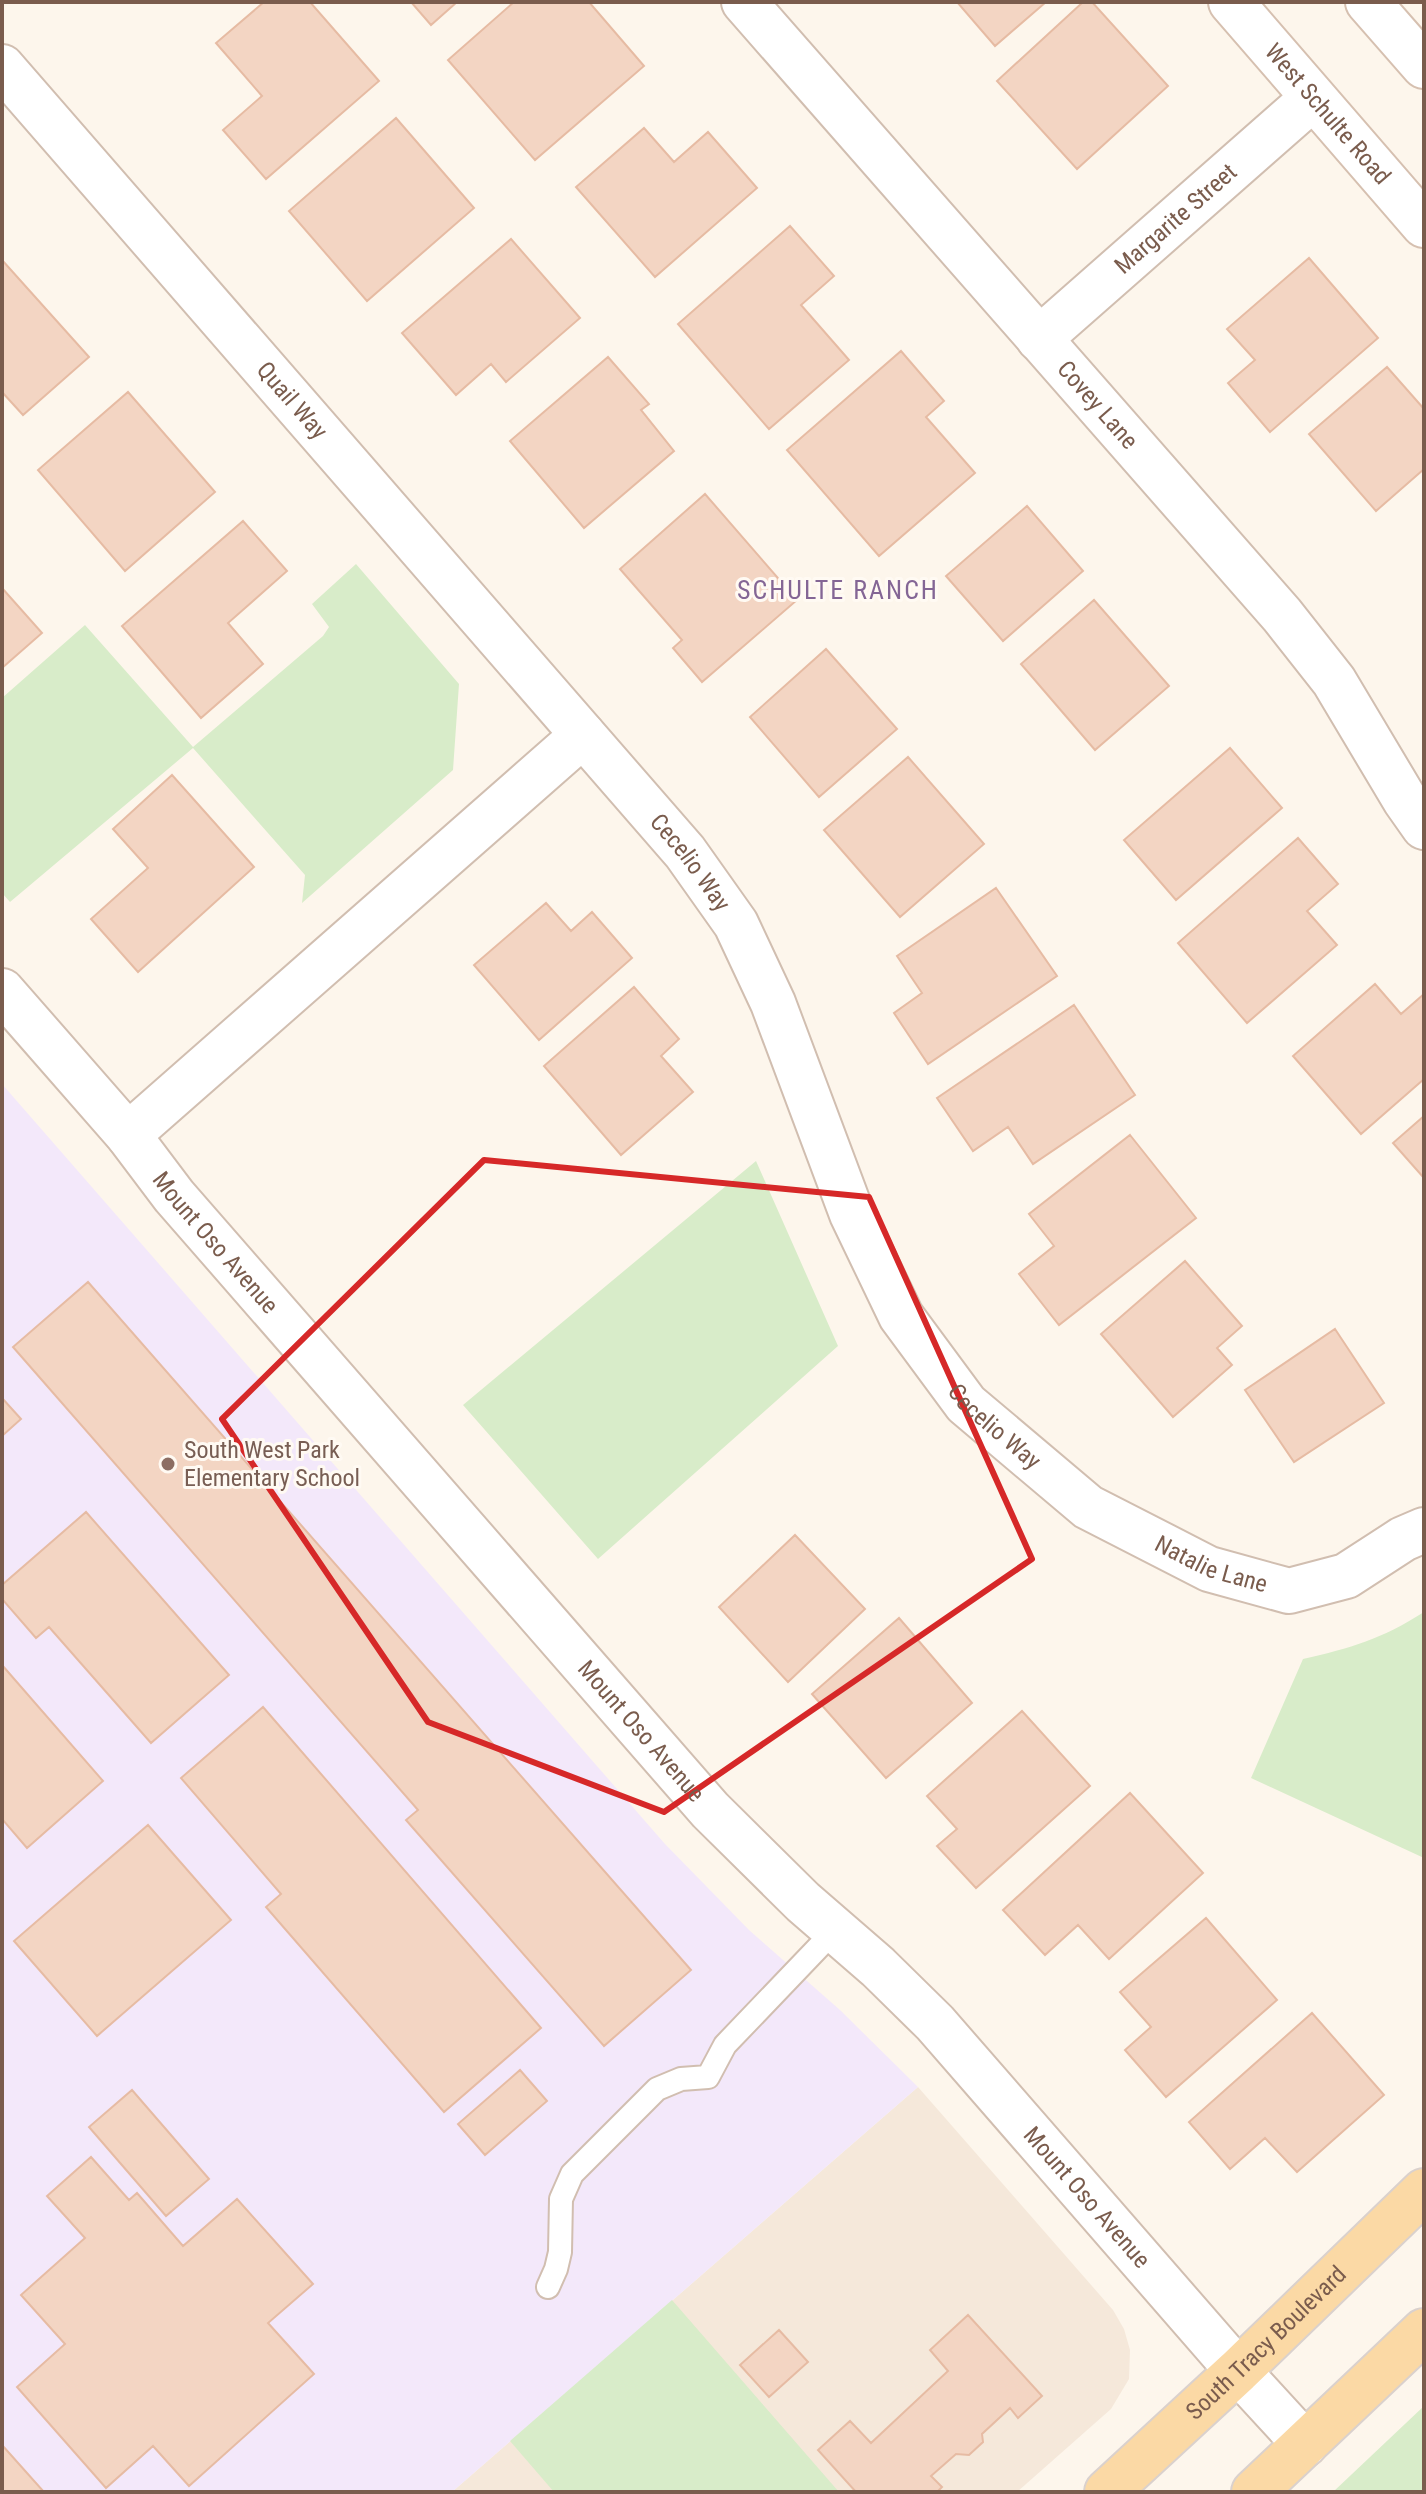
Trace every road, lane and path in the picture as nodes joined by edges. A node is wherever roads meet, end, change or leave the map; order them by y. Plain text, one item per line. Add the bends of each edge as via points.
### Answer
1 (744, 2) edge
2 (1231, 2) edge
3 (1368, 2) edge
4 (1424, 66) edge
5 (2, 67) edge
6 (1313, 98) junction
7 (1424, 225) edge
8 (1039, 339) junction
9 (583, 735) junction
10 (1424, 827) edge
11 (2, 991) edge
12 (128, 1135) junction
13 (1088, 1507) joint
14 (1424, 1530) edge
15 (835, 1930) junction
16 (1424, 2191) edge
17 (548, 2287) dead end
18 (1424, 2331) edge
19 (1238, 2371) junction
20 (1305, 2444) junction
21 (1107, 2492) edge
22 (1254, 2492) edge

1 - 8 street, Covey Lane
2 - 6 street, West Schulte Road
3 - 4 street
5 - 9 street, Quail Way
6 - 7 street, West Schulte Road
6 - 8 street, Margarite Street
8 - 10 street, Covey Lane via 1282,615 1334,681
9 - 12 street
9 - 13 street, Cecelio Way via 685,852 736,924 773,1003 852,1214 901,1316 966,1404
11 - 12 street, Mount Oso Avenue
12 - 15 street, Mount Oso Avenue via 174,1196 710,1810
13 - 14 street, Natalie Lane via 1209,1569 1289,1591 1346,1576
15 - 17 lane via 725,2045 708,2077 681,2079 657,2089 572,2174 561,2199 560,2252
15 - 19 street, Mount Oso Avenue via 935,2023
16 - 19 main road, South Tracy Boulevard
18 - 20 main road
19 - 20 street, Mount Oso Avenue
19 - 21 main road, South Tracy Boulevard
20 - 22 main road

